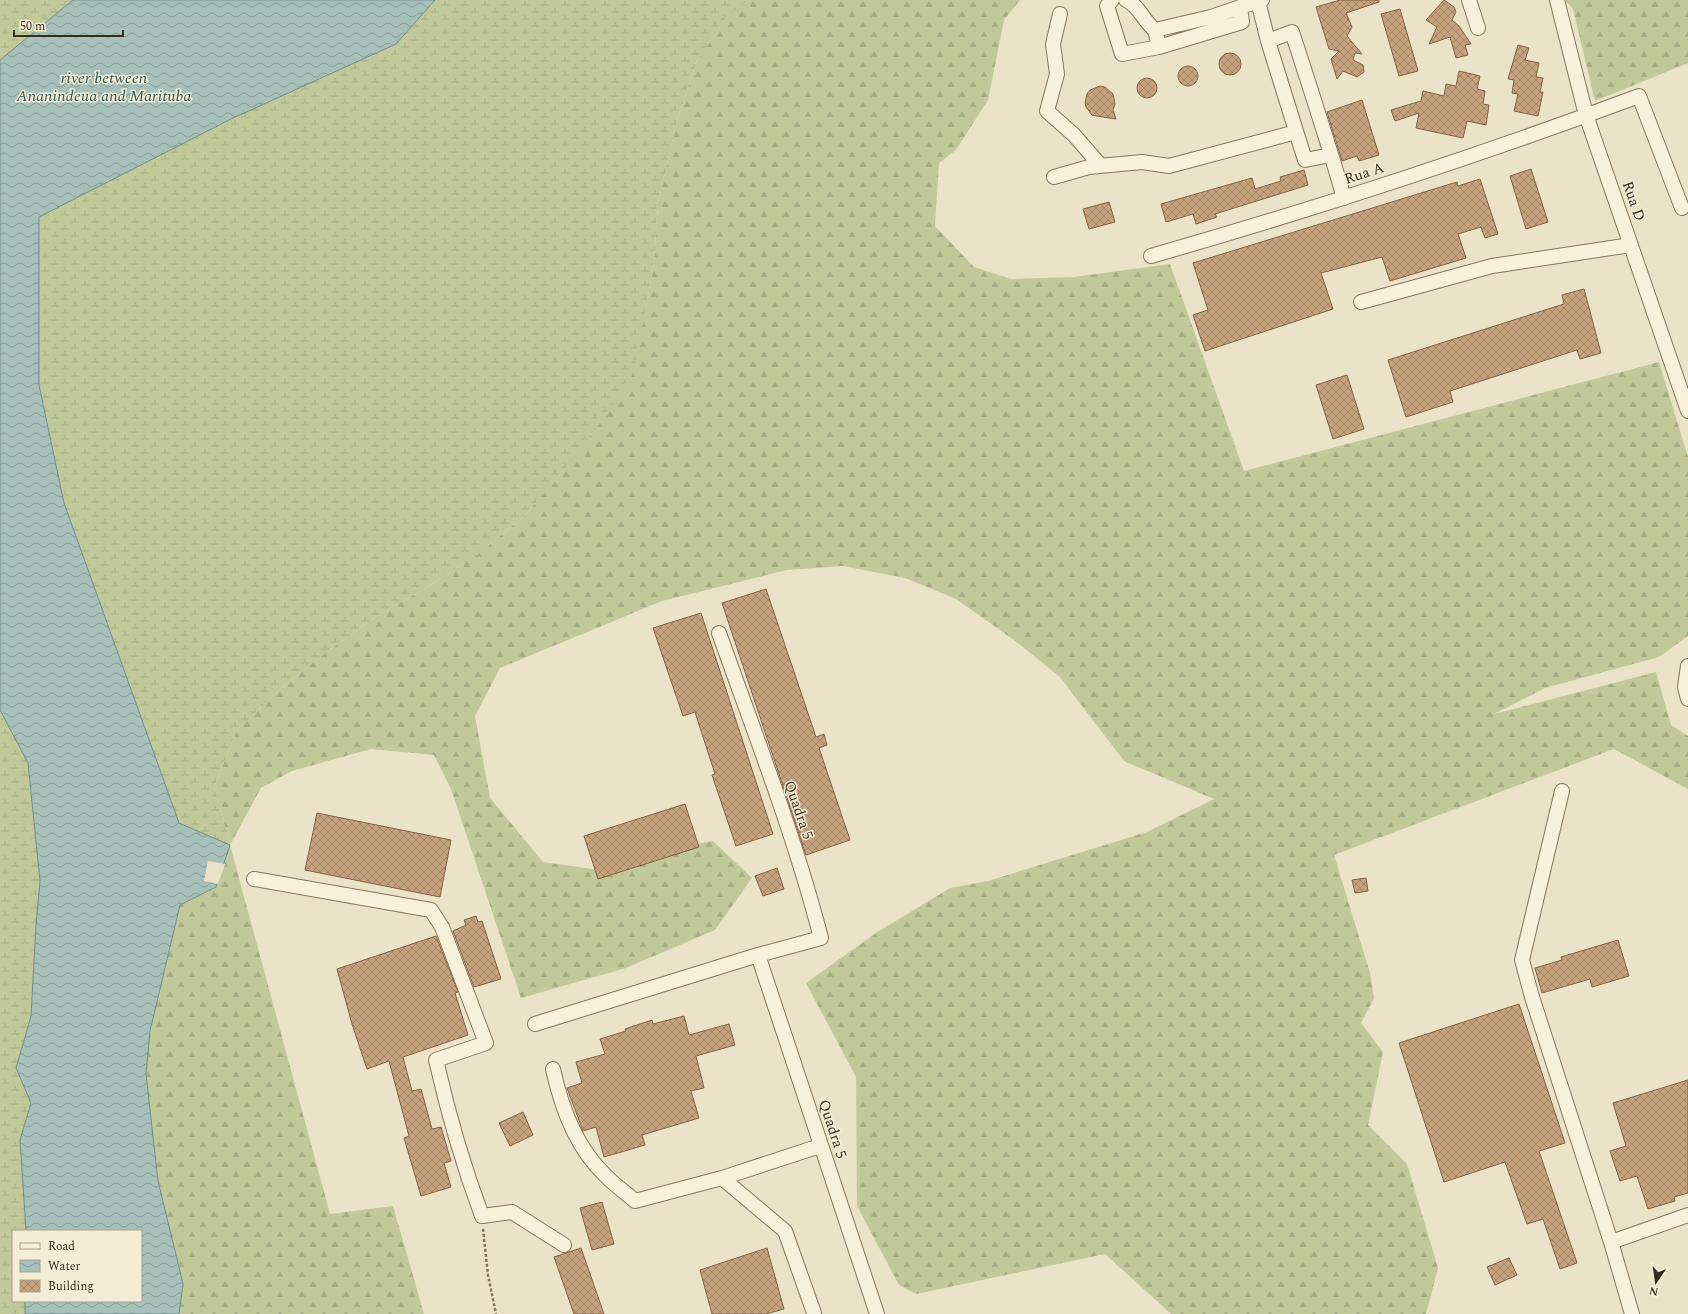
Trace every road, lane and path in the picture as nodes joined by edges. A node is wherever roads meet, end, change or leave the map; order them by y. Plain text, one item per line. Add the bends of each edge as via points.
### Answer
1 (1112, 0) edge
2 (1126, 0) edge
3 (1469, 0) edge
4 (1557, 0) edge
5 (1260, 1) edge
6 (1240, 7) junction
7 (1060, 14) dead end
8 (1478, 28) dead end
9 (1155, 30) junction
10 (1268, 41) junction
11 (1159, 47) junction
12 (1586, 115) junction
13 (1296, 132) junction
14 (1331, 155) junction
15 (1101, 166) junction
16 (1054, 177) dead end
17 (1344, 198) junction
18 (1682, 208) dead end
19 (1631, 245) junction
20 (1151, 256) dead end
21 (1361, 302) dead end
22 (1688, 411) edge
23 (719, 633) dead end
24 (1688, 666) edge
25 (1688, 699) edge
26 (1562, 791) dead end
27 (254, 879) dead end
28 (758, 955) junction
29 (535, 1024) dead end
30 (553, 1069) dead end
31 (820, 1146) junction
32 (722, 1178) junction
33 (1688, 1215) edge
34 (482, 1216) junction
35 (1611, 1242) junction
36 (564, 1245) dead end
37 (814, 1313) edge
38 (496, 1314) edge
39 (876, 1314) edge
40 (1632, 1314) edge

1 - 11 street via 1107,6 1122,54
2 - 9 street via 1136,7 1146,24
3 - 8 street
4 - 12 street, Rua D
5 - 6 street
5 - 10 street
6 - 9 street via 1211,17
6 - 11 street via 1242,22
7 - 15 street via 1053,44 1057,74 1047,111 1074,135
9 - 11 street
10 - 13 street
10 - 14 street via 1292,32
12 - 17 street, Rua A
12 - 18 street, Rua A via 1638,96
12 - 19 street, Rua D
13 - 14 street via 1305,160
13 - 15 street via 1169,166 1142,162
14 - 17 street
15 - 16 street
17 - 20 street, Rua A
19 - 21 street via 1492,266
19 - 22 street, Rua D
23 - 28 street, Quadra 5 via 806,883 821,938
24 - 25 street via 1685,688
26 - 35 street via 1522,960
27 - 34 street via 431,910 442,927 486,1043 436,1060 462,1161
28 - 29 street, Quadra 5
28 - 31 street, Quadra 5
30 - 32 street via 558,1093 579,1141 603,1174 635,1200
31 - 32 street
31 - 39 street, Quadra 5
32 - 37 street via 785,1231
33 - 35 street
34 - 36 street via 512,1212
34 - 38 path via 488,1276
35 - 40 street

